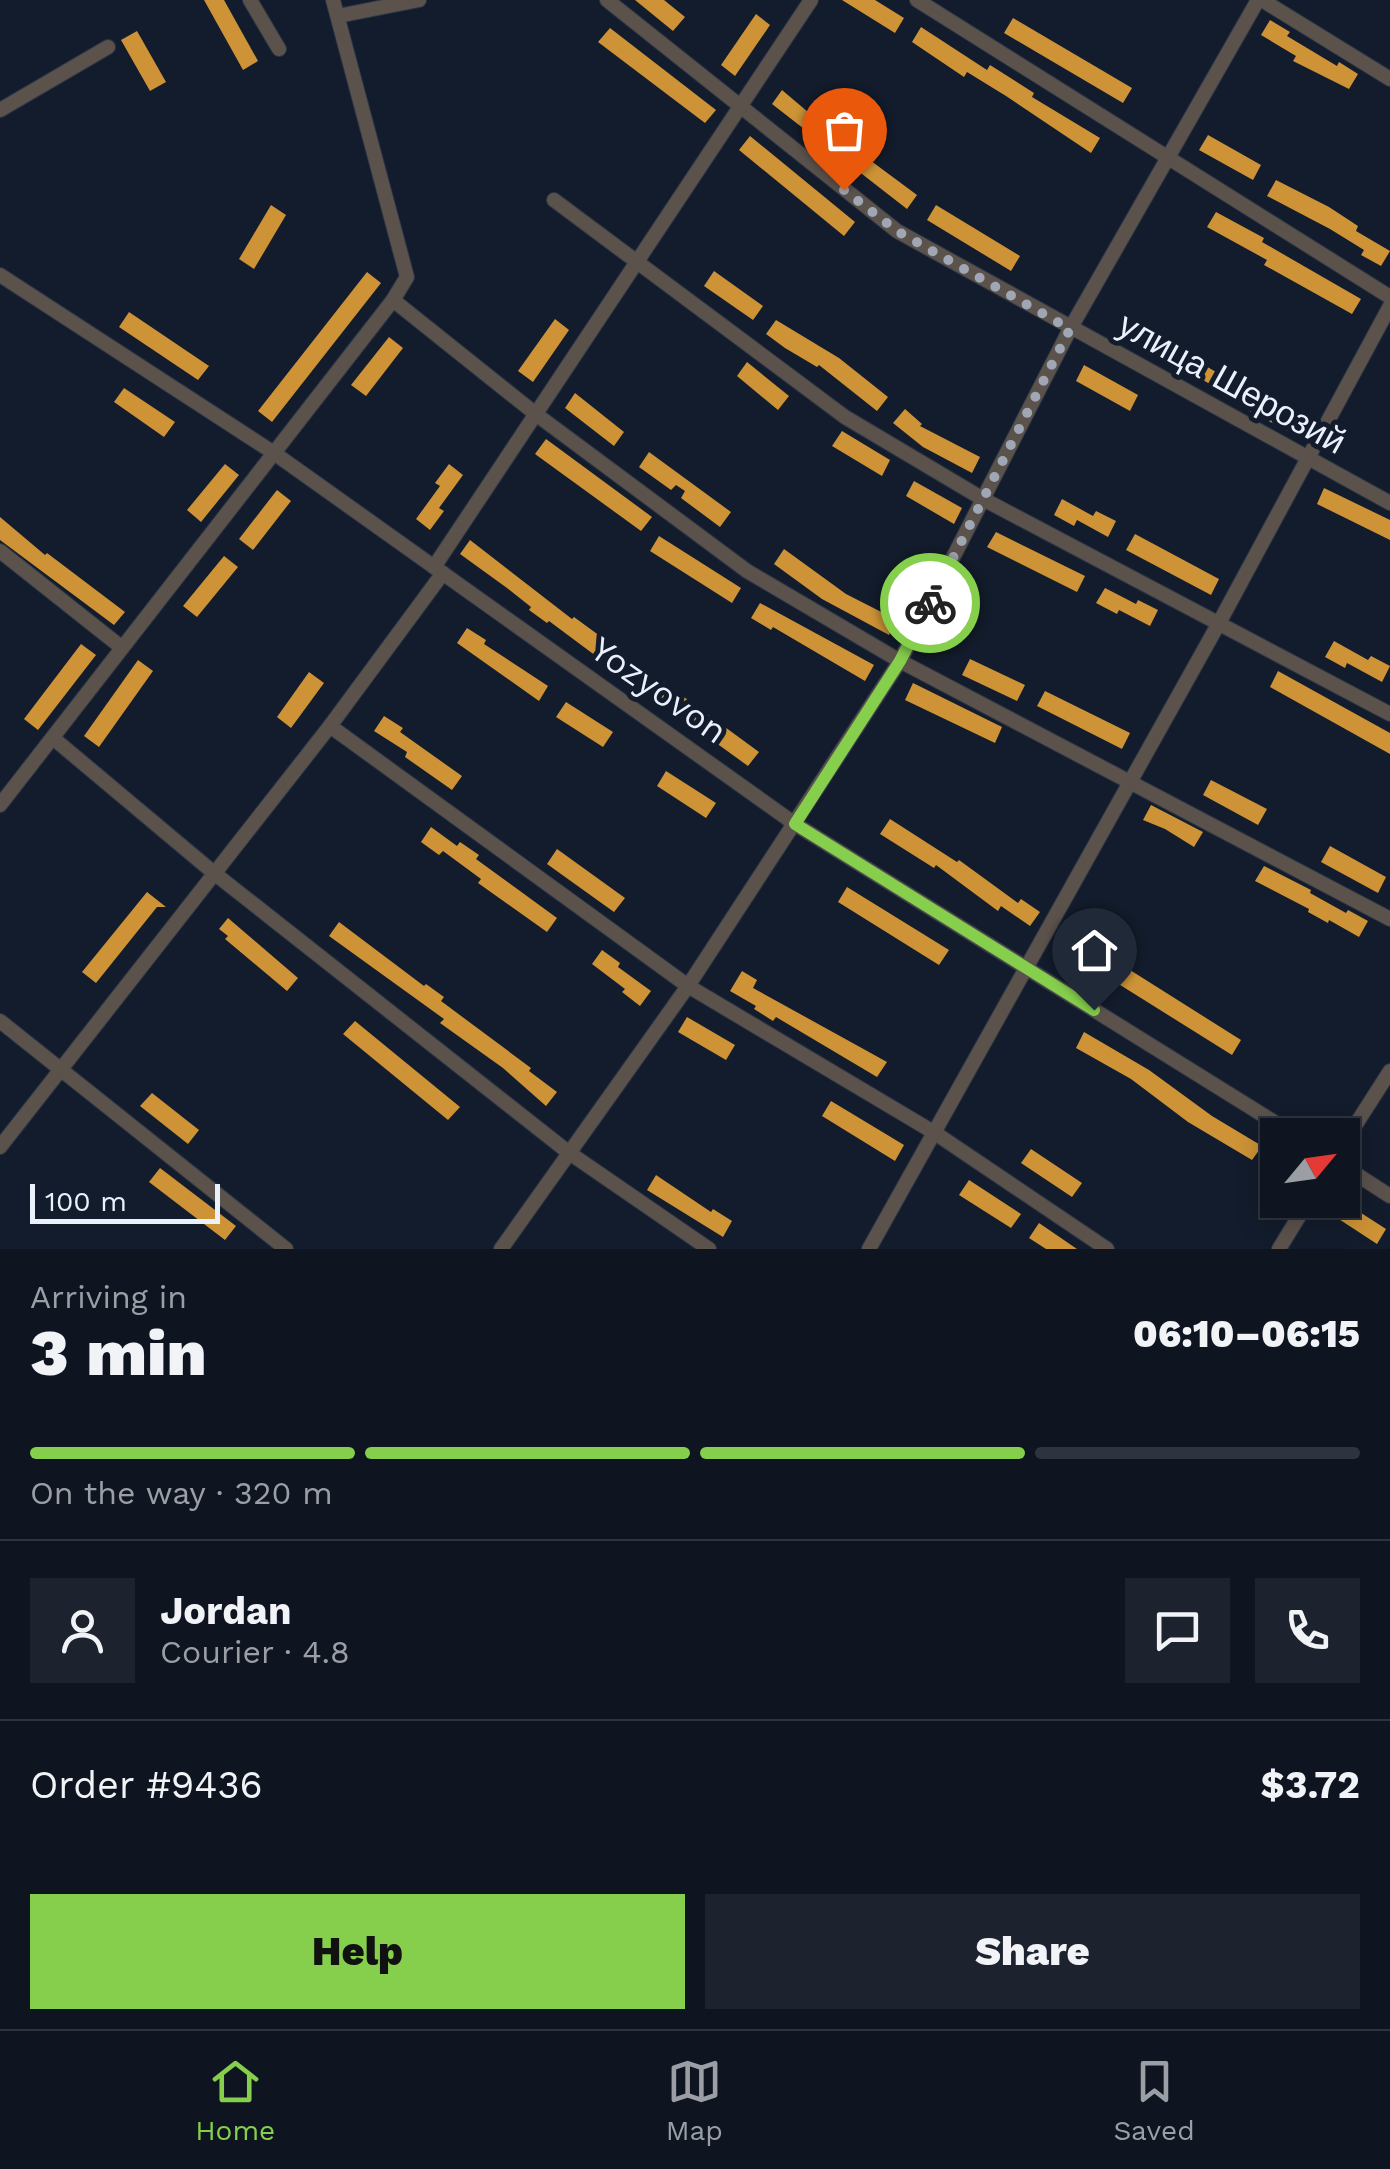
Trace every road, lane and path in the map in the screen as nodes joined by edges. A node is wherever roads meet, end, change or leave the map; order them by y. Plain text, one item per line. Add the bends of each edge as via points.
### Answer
1 (250, 0) edge
2 (333, 0) edge
3 (419, 0) edge
4 (607, 0) edge
5 (810, 0) edge
6 (916, 0) edge
7 (1260, 0) edge
8 (338, 16) junction
9 (108, 47) dead end
10 (279, 49) dead end
11 (1390, 79) edge
12 (740, 106) junction
13 (0, 110) edge
14 (1168, 157) junction
15 (554, 200) dead end
16 (636, 263) junction
17 (0, 275) edge
18 (1390, 297) edge
19 (393, 300) junction
20 (1390, 306) edge
21 (1070, 329) junction
22 (538, 415) junction
23 (274, 453) junction
24 (1308, 458) junction
25 (983, 498) junction
26 (1390, 504) edge
27 (0, 551) edge
28 (438, 570) junction
29 (1219, 623) junction
30 (121, 646) junction
31 (900, 661) junction
32 (1390, 714) edge
33 (330, 726) junction
34 (53, 738) junction
35 (1131, 782) junction
36 (2, 797) edge
37 (795, 824) junction
38 (214, 873) junction
39 (1390, 918) edge
40 (1027, 968) junction
41 (688, 986) junction
42 (0, 1020) edge
43 (62, 1068) junction
44 (1390, 1070) edge
45 (1268, 1118) edge
46 (1360, 1118) edge
47 (935, 1133) junction
48 (0, 1147) edge
49 (568, 1152) junction
50 (1360, 1177) edge
51 (1390, 1196) edge
52 (1298, 1218) edge
53 (286, 1249) edge
54 (502, 1249) edge
55 (709, 1249) edge
56 (869, 1249) edge
57 (1107, 1249) edge
58 (1279, 1249) edge

1 - 10 street
2 - 8 street
3 - 8 street
4 - 12 street, улица Шерозий
5 - 12 street
6 - 14 street
7 - 11 street
7 - 14 street
8 - 19 street via 406,265 408,277
9 - 13 street
12 - 16 street
12 - 21 street, улица Шерозий via 897,231
14 - 18 street
14 - 21 street
15 - 16 street
16 - 22 street
16 - 25 street via 845,417
17 - 23 street, Yozyovon
19 - 22 street
19 - 23 street
20 - 24 street
21 - 24 street, улица Шерозий
21 - 25 street
22 - 28 street
22 - 31 street via 747,572
23 - 28 street, Yozyovon
23 - 30 street
24 - 26 street, улица Шерозий
24 - 29 street
25 - 29 street
25 - 31 street
27 - 30 street
28 - 33 street
28 - 37 street, Yozyovon
29 - 32 street
29 - 35 street
30 - 34 street
31 - 35 street
31 - 37 street
33 - 38 street
33 - 41 street
34 - 36 street
34 - 38 street
35 - 39 street
35 - 40 street
37 - 40 street, Yozyovon
37 - 41 street
38 - 43 street
38 - 49 street
40 - 45 street, Yozyovon
40 - 47 street
41 - 47 street
41 - 49 street
42 - 43 street
43 - 48 street
43 - 53 street
44 - 46 street
47 - 56 street
47 - 57 street
49 - 54 street
49 - 55 street
50 - 51 street
52 - 58 street

